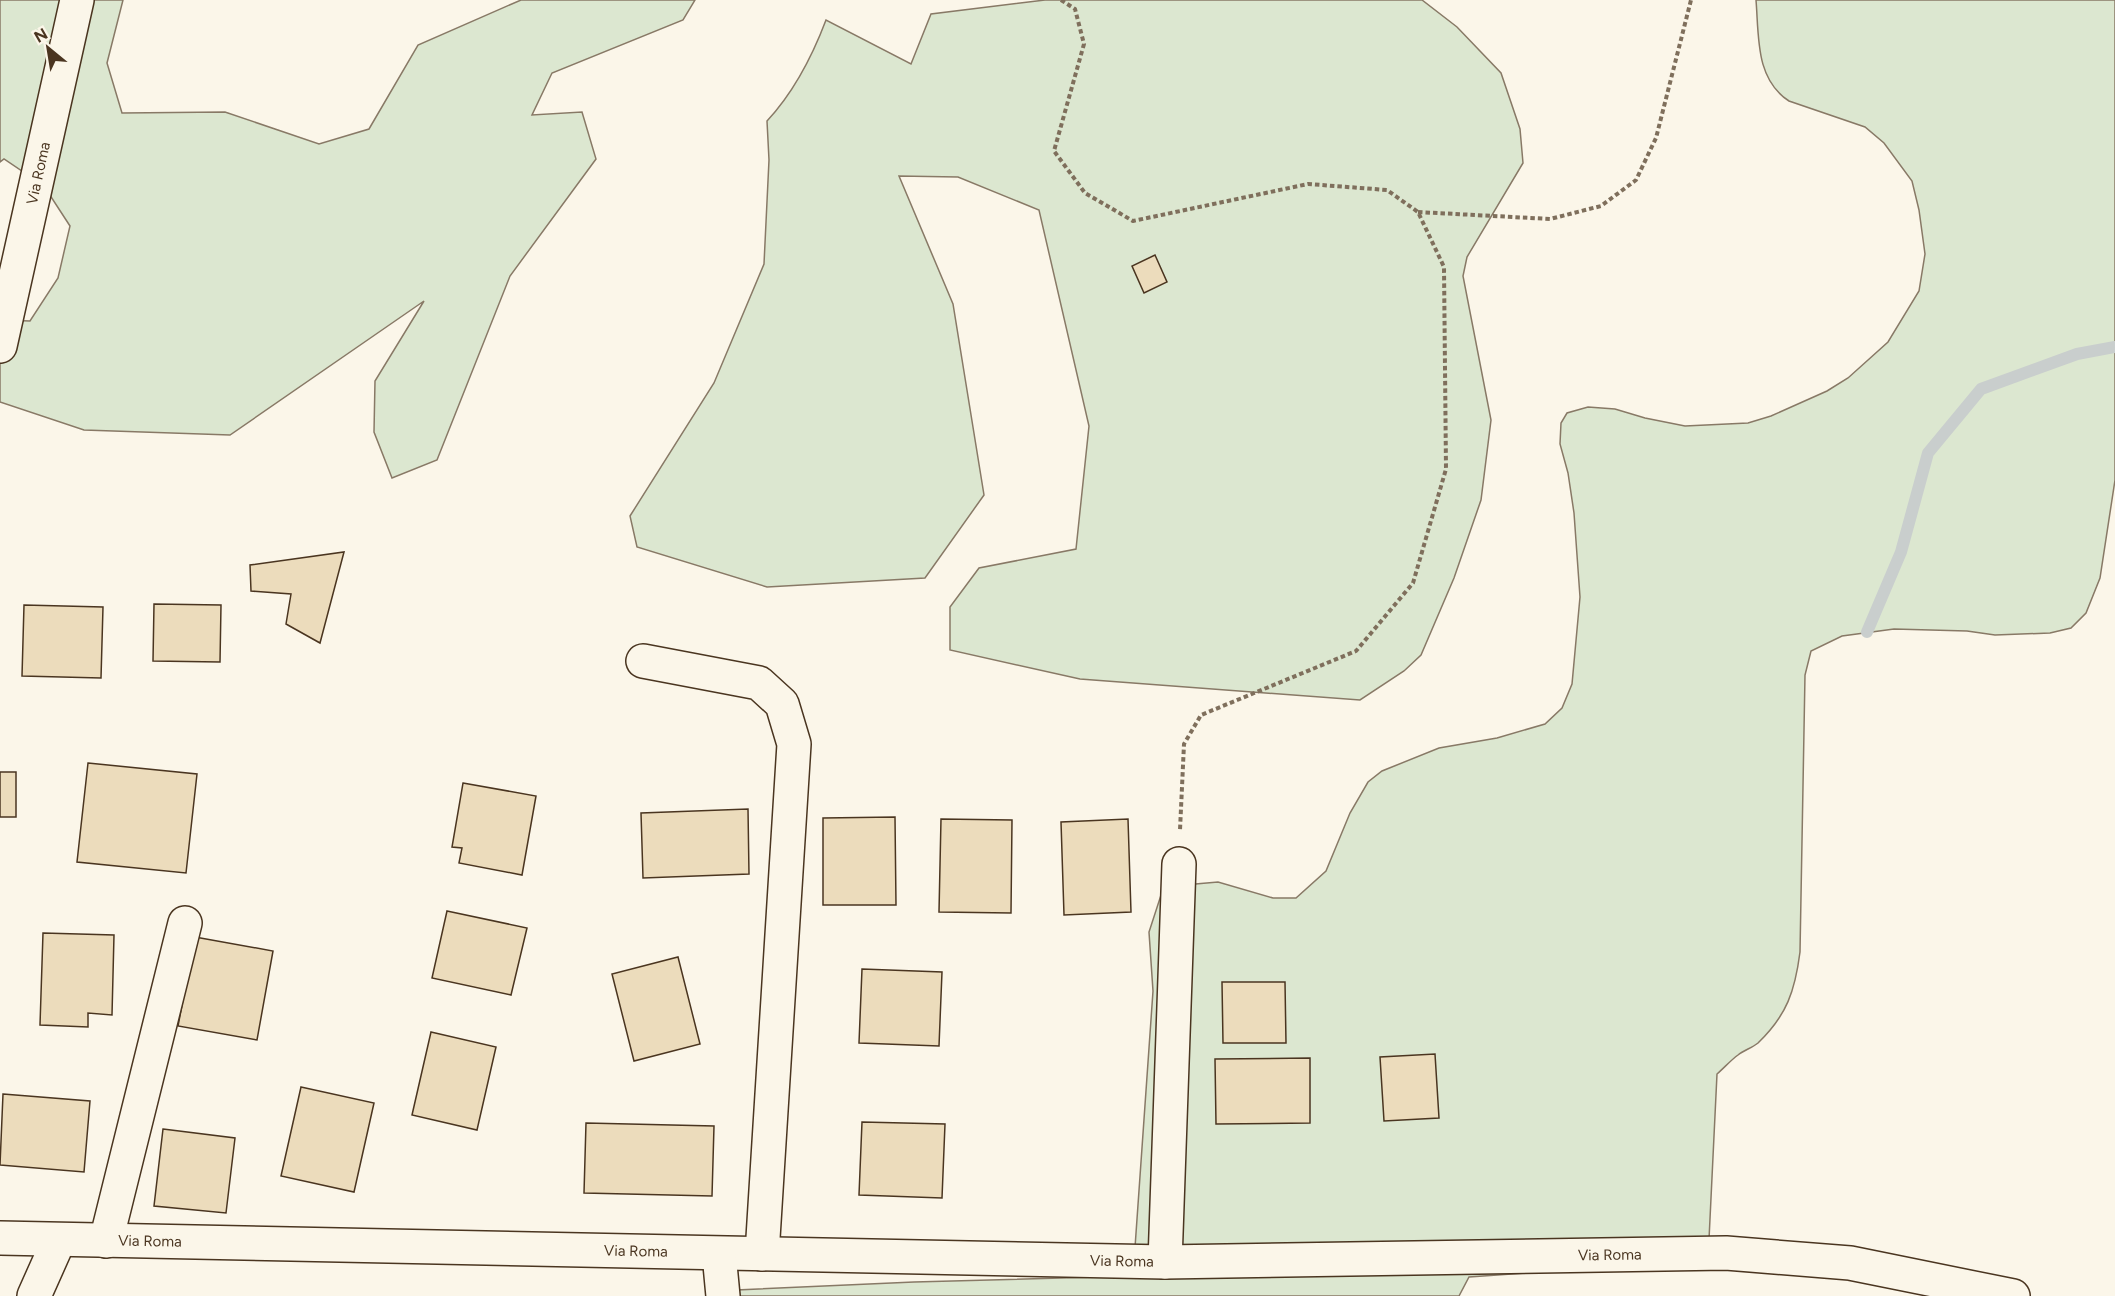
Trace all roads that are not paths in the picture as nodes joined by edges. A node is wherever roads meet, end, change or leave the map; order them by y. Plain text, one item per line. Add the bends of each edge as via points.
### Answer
1 (77, 0) edge
2 (0, 345) edge
3 (643, 661) dead end
4 (1179, 864) road end
5 (185, 923) dead end
6 (0, 1238) edge
7 (59, 1240) junction
8 (106, 1241) junction
9 (719, 1254) junction
10 (762, 1254) junction
11 (1165, 1262) junction
12 (34, 1296) edge
13 (723, 1296) edge
14 (2013, 1296) edge

1 - 2 street, Via Roma
3 - 10 street via 759,683 782,704 794,744
4 - 11 street, Via Roma
5 - 8 street, Via Roma
6 - 7 street, Via Roma
7 - 8 street, Via Roma
7 - 12 street
8 - 9 street, Via Roma
9 - 10 street, Via Roma
9 - 13 street
10 - 11 street, Via Roma
11 - 14 street, Via Roma via 1726,1253 1850,1263

